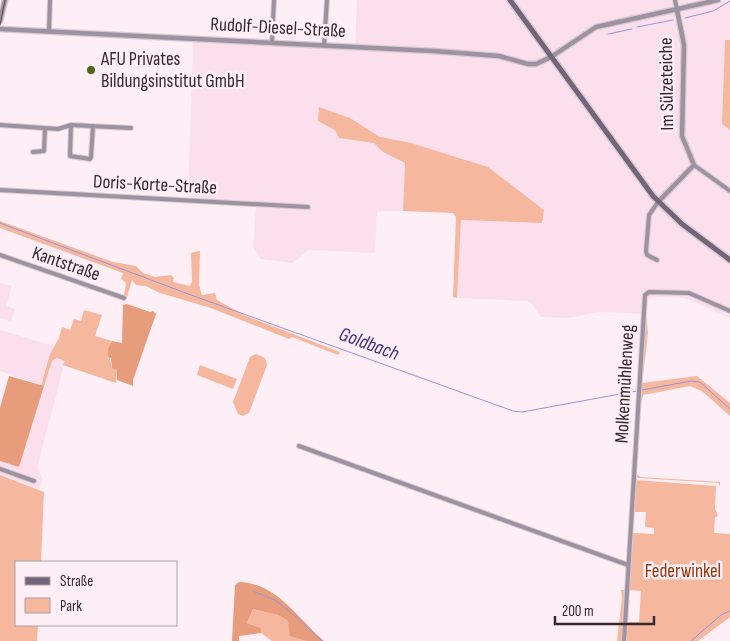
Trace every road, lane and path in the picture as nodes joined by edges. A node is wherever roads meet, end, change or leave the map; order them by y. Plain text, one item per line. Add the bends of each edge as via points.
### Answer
1 (5, 0) edge
2 (50, 0) edge
3 (274, 0) edge
4 (327, 0) edge
5 (510, 0) edge
6 (675, 0) edge
7 (718, 0) edge
8 (677, 10) junction
9 (0, 21) edge
10 (0, 29) edge
11 (48, 31) junction
12 (272, 42) junction
13 (324, 46) junction
14 (551, 57) junction
15 (0, 125) edge
16 (71, 125) junction
17 (93, 126) junction
18 (131, 128) dead end
19 (45, 129) junction
20 (33, 152) dead end
21 (694, 165) junction
22 (0, 190) edge
23 (730, 191) edge
24 (658, 202) junction
25 (308, 207) dead end
26 (0, 256) edge
27 (656, 260) dead end
28 (730, 260) edge
29 (124, 298) dead end
30 (730, 312) edge
31 (298, 446) dead end
32 (0, 469) edge
33 (34, 480) dead end
34 (628, 565) junction
35 (624, 641) edge

1 - 9 street
2 - 11 street
3 - 12 street
4 - 13 street
5 - 14 main road
6 - 8 street, Im Sülzeteiche
7 - 8 street, Rudolf-Diesel-Straße
8 - 14 street, Rudolf-Diesel-Straße via 594,28
8 - 21 street, Im Sülzeteiche via 684,45 682,136
10 - 11 street, Rudolf-Diesel-Straße
11 - 12 street, Rudolf-Diesel-Straße
12 - 13 street, Rudolf-Diesel-Straße
13 - 14 street, Rudolf-Diesel-Straße via 490,55 530,64
14 - 24 main road
15 - 19 street
16 - 17 street
16 - 17 street via 70,156 73,159 90,159
16 - 19 street
17 - 18 street
19 - 20 street via 44,151
21 - 23 street
21 - 24 street
22 - 25 street, Doris-Korte-Straße
24 - 27 street via 649,215 646,251
24 - 28 main road
26 - 29 street, Kantstraße
30 - 34 street, Molkenmühlenweg via 689,293 649,292 645,295
31 - 34 street
32 - 33 street
34 - 35 street, Molkenmühlenweg

